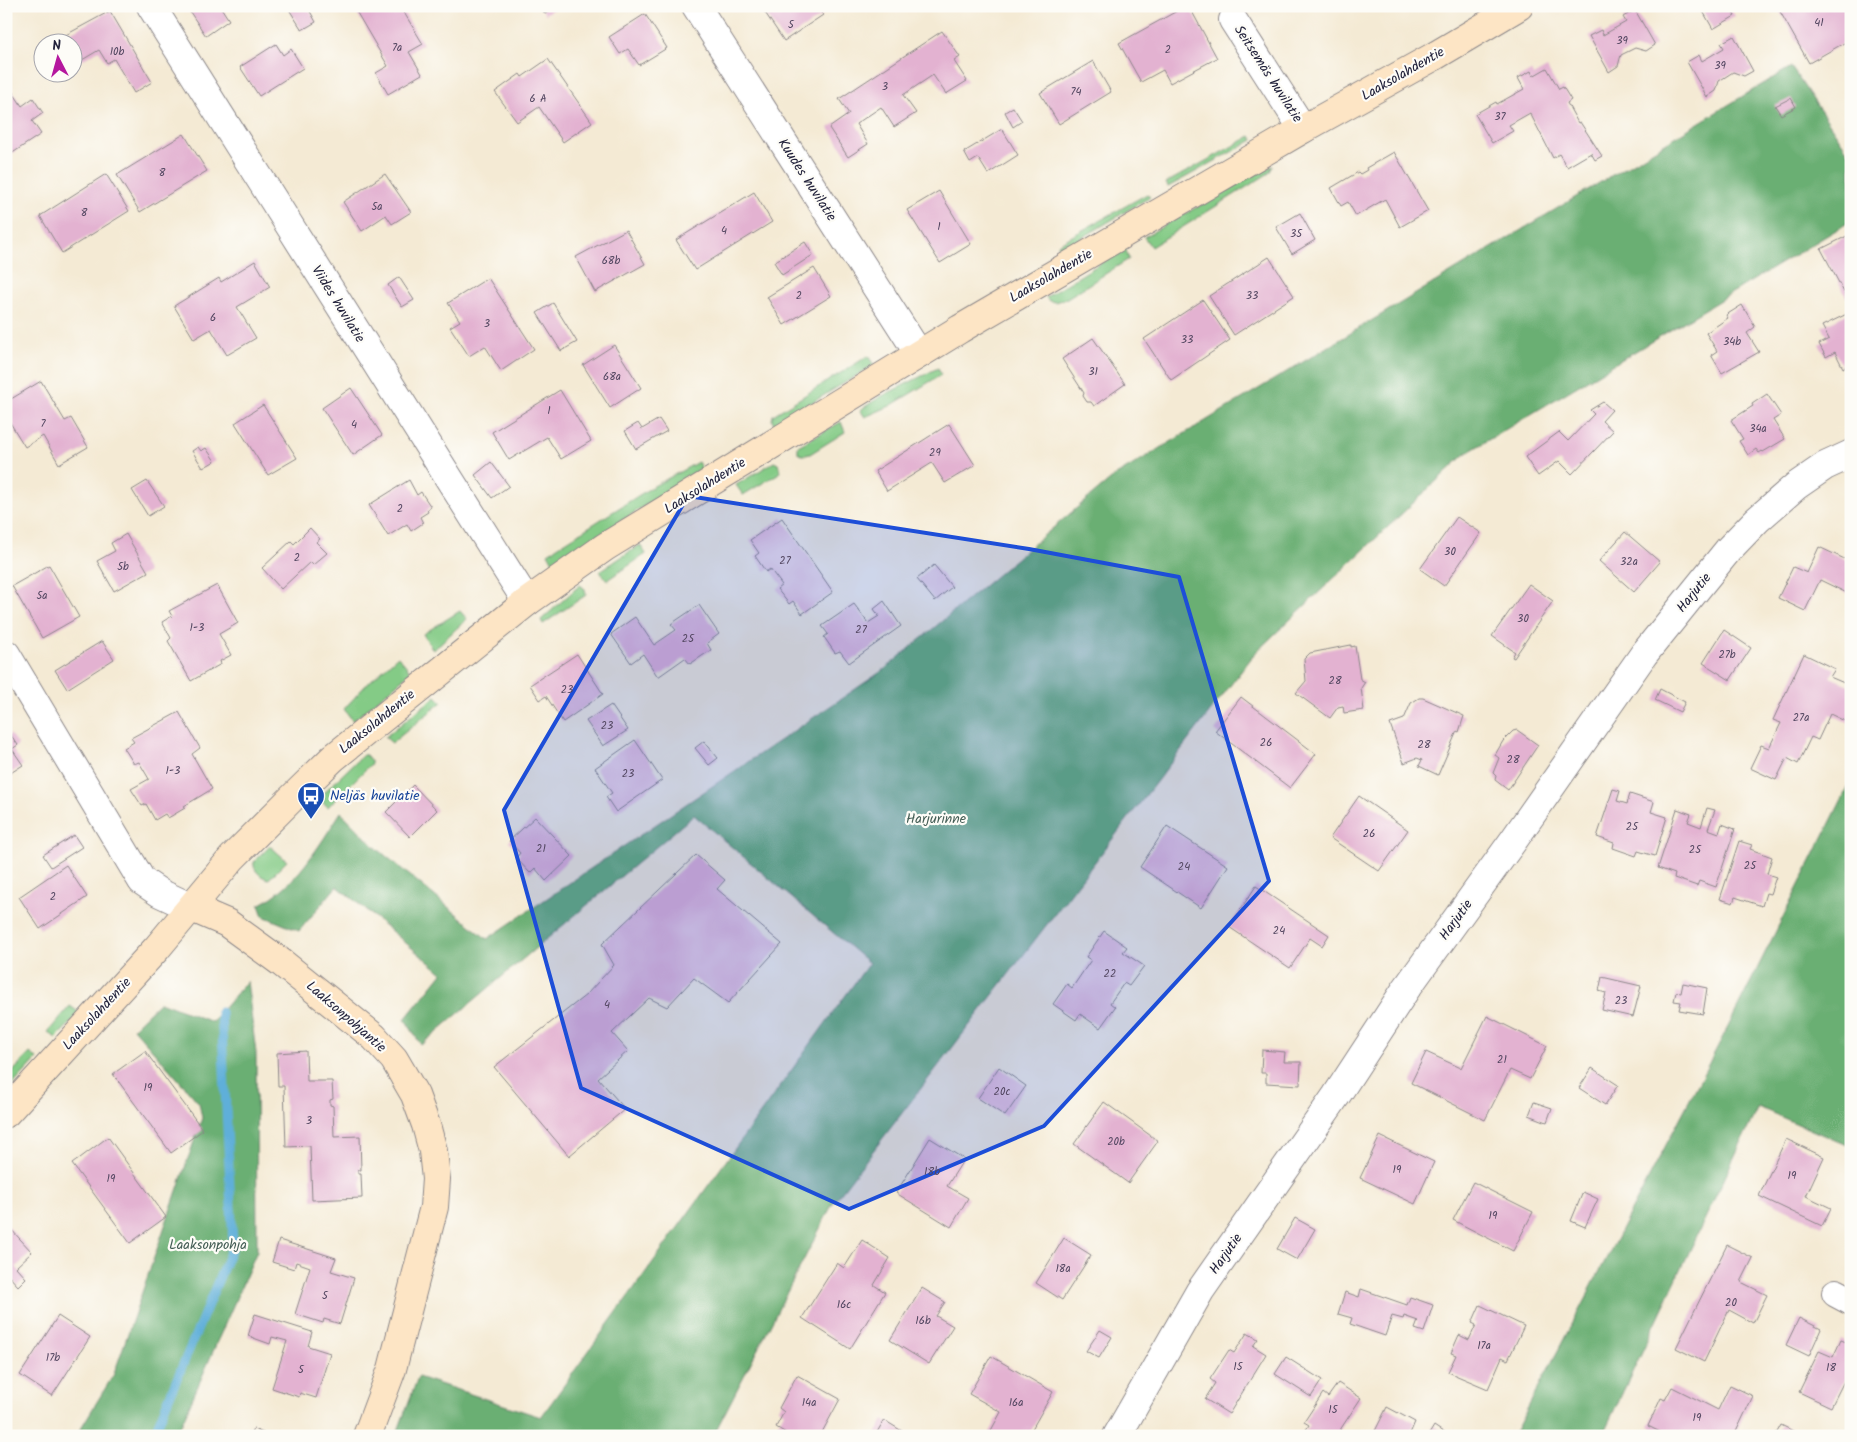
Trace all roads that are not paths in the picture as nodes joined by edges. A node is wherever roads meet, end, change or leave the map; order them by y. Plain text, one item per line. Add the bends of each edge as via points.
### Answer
1 (151, 6) edge
2 (696, 6) edge
3 (1519, 6) edge
4 (1233, 20) dead end
5 (1303, 129) junction
6 (918, 354) junction
7 (1851, 454) edge
8 (527, 602) junction
9 (6, 654) edge
10 (192, 908) junction
11 (6, 1113) edge
12 (366, 1436) edge
13 (1117, 1436) edge

1 - 8 street, Viides huvilatie
2 - 6 street, Kuudes huvilatie
3 - 5 street, Laaksolahdentie
4 - 5 street, Seitsemäs huvilatie
5 - 6 street, Laaksolahdentie
6 - 8 street, Laaksolahdentie via 605,547
7 - 13 street, Harjutie via 1825,466 1796,486 1757,520 1644,654 1406,990 1200,1291
8 - 10 street, Laaksolahdentie via 333,758 232,858
9 - 10 street via 142,881 160,894
10 - 11 street, Laaksolahdentie
10 - 12 street, Laaksonpohjantie via 226,923 374,1037 394,1059 415,1095 426,1125 436,1179 434,1207 392,1369

